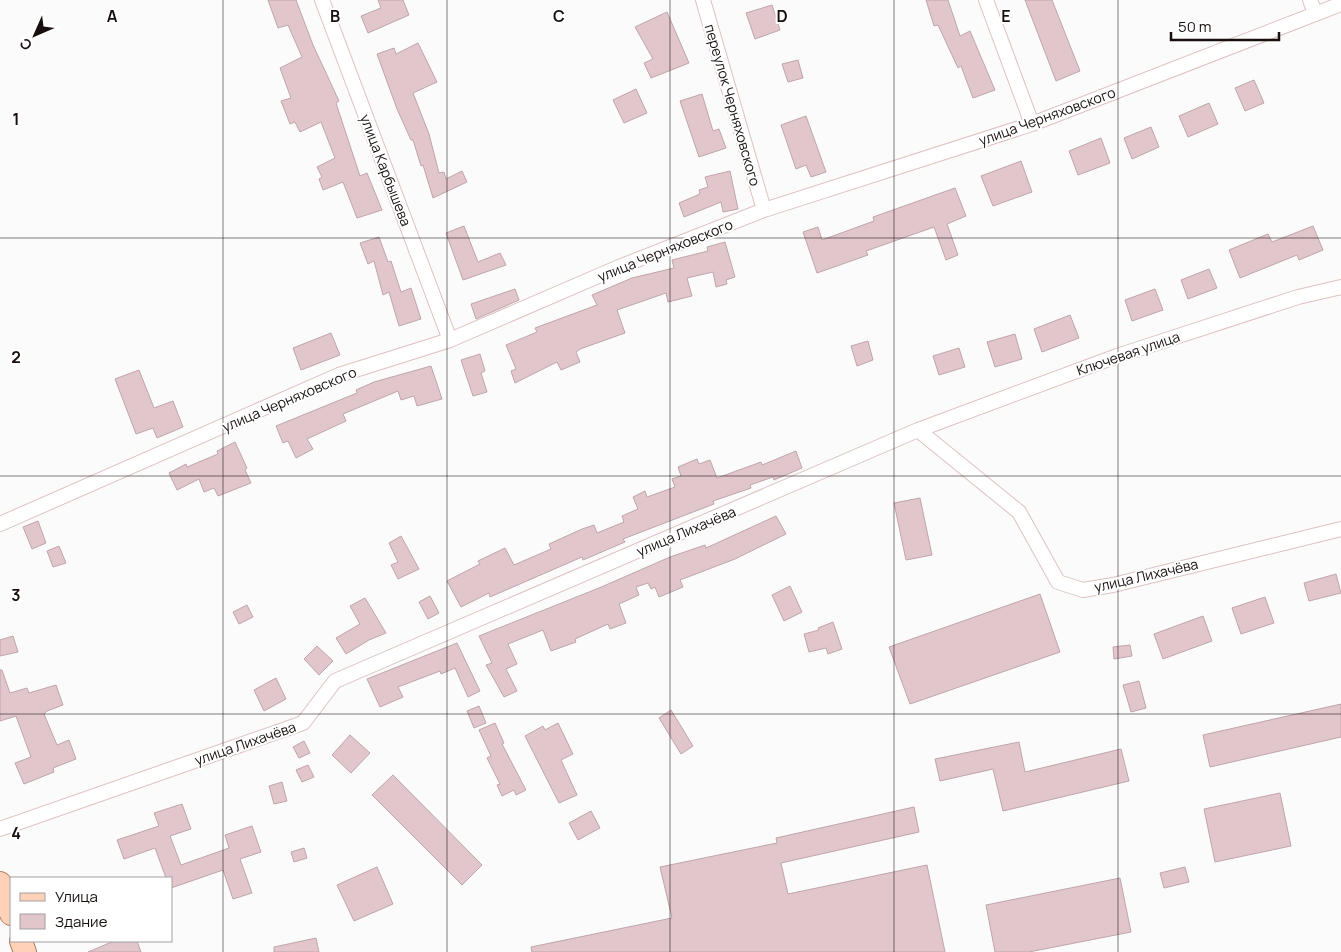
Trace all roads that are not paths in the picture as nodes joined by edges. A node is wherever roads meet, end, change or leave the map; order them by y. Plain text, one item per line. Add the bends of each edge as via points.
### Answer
1 (322, 0) edge
2 (703, 0) edge
3 (986, 0) edge
4 (1341, 4) edge
5 (1313, 7) edge
6 (1032, 124) junction
7 (764, 210) junction
8 (1341, 287) edge
9 (450, 340) junction
10 (918, 430) junction
11 (0, 524) edge
12 (1341, 529) edge
13 (0, 829) edge
14 (0, 882) edge
15 (10, 911) edge

1 - 9 street, улица Карбышева
2 - 7 street, переулок Черняховского
3 - 6 street
4 - 5 street, улица Черняховского
5 - 6 street, улица Черняховского
6 - 7 street, улица Черняховского
7 - 9 street, улица Черняховского via 619,267
8 - 10 street, Ключевая улица via 1117,356
9 - 11 street, улица Черняховского via 339,375
10 - 12 street, улица Лихачёва via 1019,512 1058,582 1083,590
10 - 13 street, улица Лихачёва via 335,681 303,722
14 - 15 main road

